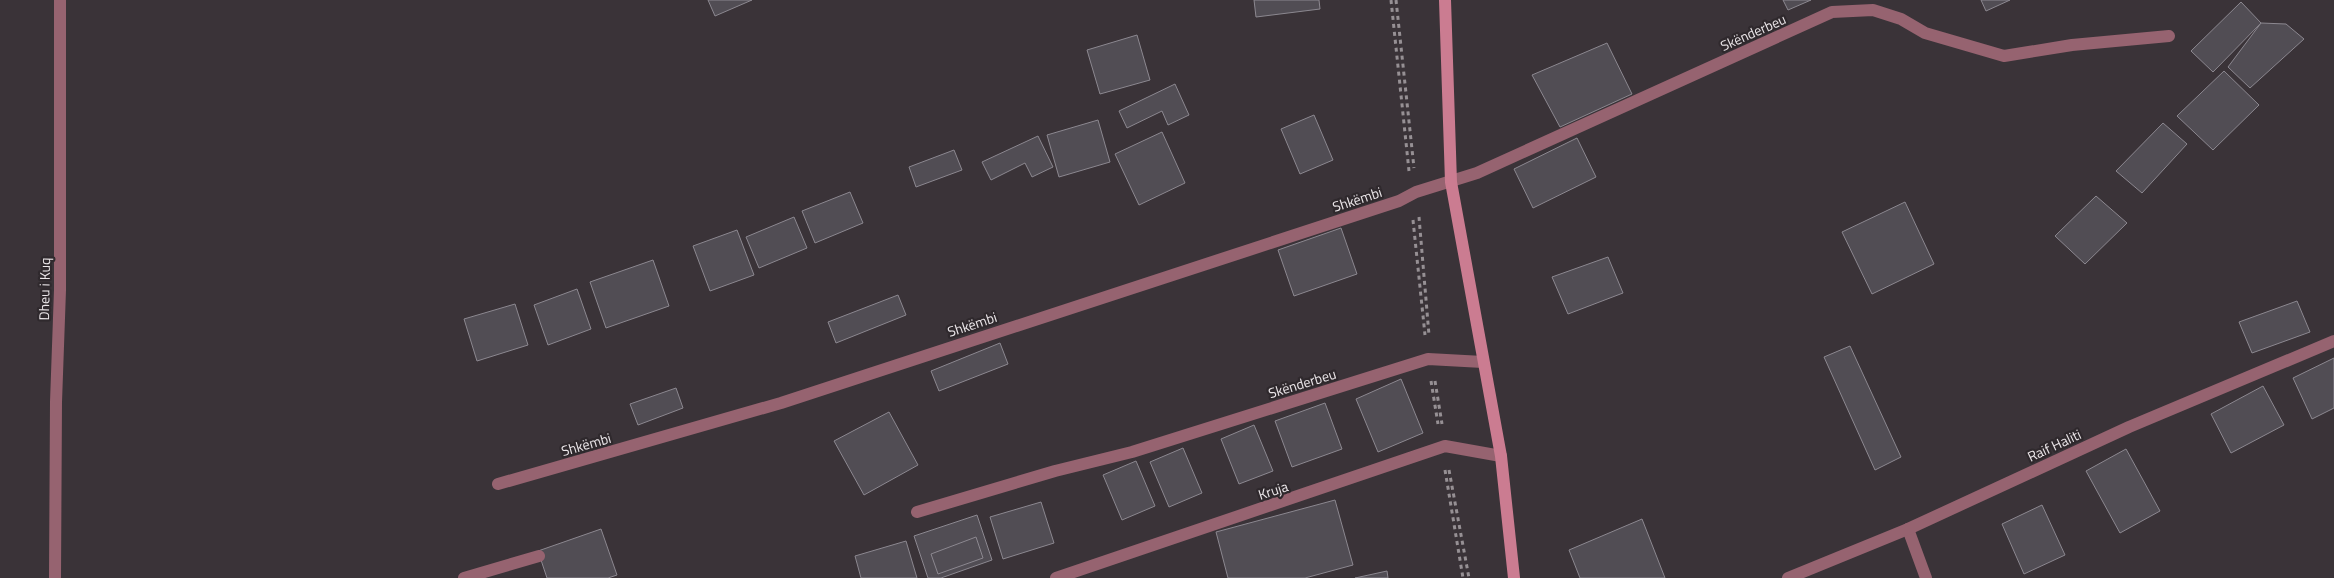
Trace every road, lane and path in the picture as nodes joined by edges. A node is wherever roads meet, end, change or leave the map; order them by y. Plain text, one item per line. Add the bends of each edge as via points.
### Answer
1 (60, 0) edge
2 (1391, 0) edge
3 (1396, 0) edge
4 (1445, 0) edge
5 (2169, 36) dead end
6 (1451, 182) junction
7 (1414, 194) junction
8 (2334, 341) edge
9 (1430, 359) junction
10 (1483, 362) junction
11 (1444, 448) junction
12 (1501, 456) junction
13 (498, 484) dead end
14 (917, 512) dead end
15 (1908, 529) junction
16 (539, 556) dead end
17 (55, 578) edge
18 (464, 578) edge
19 (1056, 578) edge
20 (1463, 578) edge
21 (1469, 578) edge
22 (1514, 578) edge
23 (1788, 578) edge
24 (1926, 578) edge

1 - 17 street, Dheu i Kuq via 60,290
2 - 7 path
3 - 7 path
4 - 6 main road
5 - 6 street, Skënderbeu via 2072,45 2004,56 1925,33 1900,19 1873,10 1832,12
6 - 7 street, Shkëmbi
6 - 10 main road
7 - 9 path
7 - 9 path
7 - 13 street, Shkëmbi via 781,403
8 - 15 street, Raif Haliti via 2129,427
9 - 10 street, Skënderbeu
9 - 11 path
9 - 14 street, Skënderbeu via 1132,452
10 - 12 main road
11 - 12 street, Kruja
11 - 19 street, Kruja
11 - 20 path
11 - 21 path
12 - 22 main road
15 - 23 street, Raif Haliti
15 - 24 street
16 - 18 street

